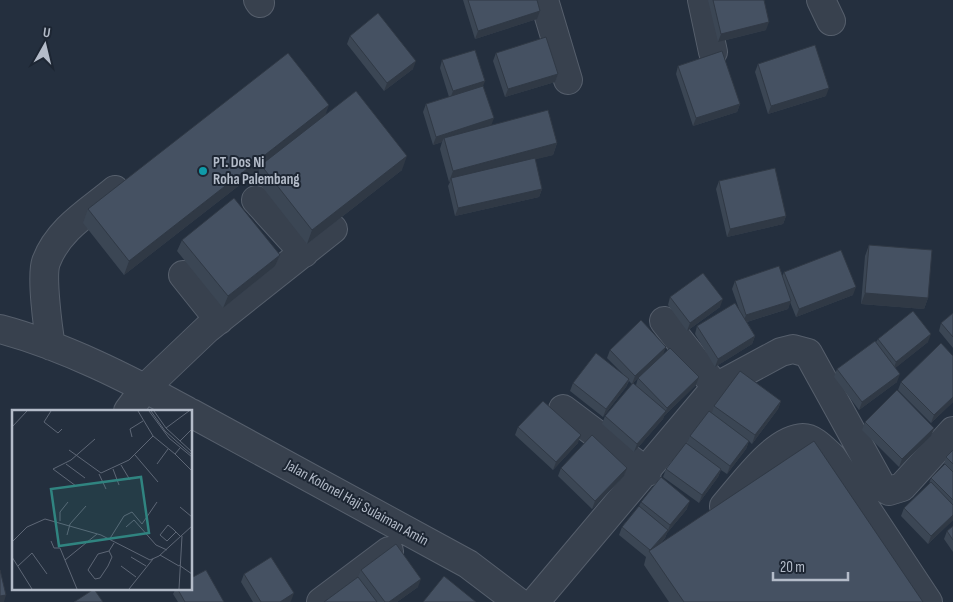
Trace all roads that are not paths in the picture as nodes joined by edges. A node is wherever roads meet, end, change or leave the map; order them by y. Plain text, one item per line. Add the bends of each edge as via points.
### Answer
1 (544, 0) edge
2 (702, 0) edge
3 (713, 52) edge
4 (568, 80) dead end
5 (136, 174) edge
6 (256, 200) dead end
7 (333, 229) edge
8 (304, 254) junction
9 (183, 275) dead end
10 (219, 320) junction
11 (664, 321) dead end
12 (0, 329) edge
13 (51, 346) junction
14 (716, 386) junction
15 (145, 388) junction
16 (563, 408) dead end
17 (129, 410) edge
18 (185, 410) edge
19 (192, 414) edge
20 (953, 432) edge
21 (647, 472) junction
22 (724, 506) edge
23 (411, 532) junction
24 (321, 602) edge
25 (518, 602) edge
26 (535, 602) edge
27 (928, 602) edge

1 - 4 street
2 - 3 street
5 - 13 street via 67,229 45,264 46,317
6 - 8 street
7 - 8 street
8 - 10 street
9 - 10 street
10 - 15 street
11 - 14 street
12 - 13 street
13 - 15 street
14 - 20 street via 781,352 793,349 808,353 882,487 888,490 902,487
14 - 21 street
15 - 17 street
15 - 18 street
16 - 21 street
19 - 23 street, Jalan Kolonel Haji Sulaiman Amin
21 - 26 street
22 - 27 street via 786,442 804,438 819,444 832,457
23 - 24 street
23 - 25 street, Jalan Kolonel Haji Sulaiman Amin via 468,564

